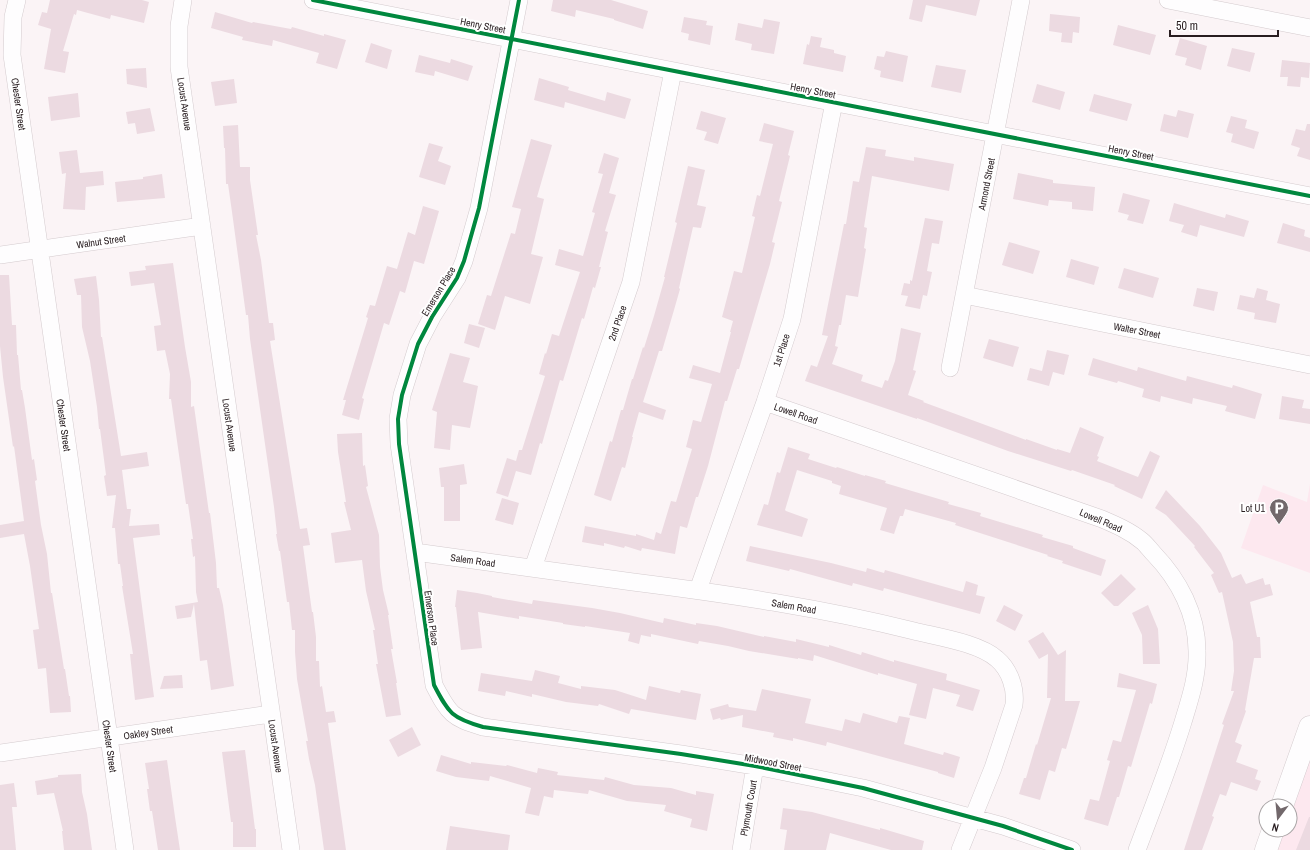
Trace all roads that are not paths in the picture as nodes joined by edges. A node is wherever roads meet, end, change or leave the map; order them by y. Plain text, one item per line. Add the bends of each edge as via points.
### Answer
1 (16, 0) edge
2 (183, 0) edge
3 (313, 0) edge
4 (519, 0) edge
5 (1021, 0) edge
6 (1168, 0) edge
7 (1310, 28) edge
8 (511, 39) junction
9 (673, 71) junction
10 (834, 102) junction
11 (995, 134) junction
12 (1310, 196) edge
13 (202, 226) junction
14 (39, 249) junction
15 (0, 255) edge
16 (964, 296) junction
17 (1310, 365) edge
18 (950, 368) dead end
19 (765, 402) junction
20 (415, 552) junction
21 (533, 568) junction
22 (698, 590) junction
23 (271, 714) junction
24 (463, 721) joint
25 (1310, 727) edge
26 (109, 738) junction
27 (0, 753) edge
28 (755, 766) junction
29 (1285, 798) edge
30 (973, 818) junction
31 (1270, 838) edge
32 (125, 850) edge
33 (291, 850) edge
34 (741, 850) edge
35 (960, 850) edge
36 (1072, 850) edge
37 (1137, 850) edge
38 (1266, 850) edge

1 - 14 street, Chester Street via 12,55
2 - 13 street, Locust Avenue via 179,26 179,67
3 - 8 street, Henry Street
4 - 8 street, Emerson Place
5 - 11 street, Armond Street
6 - 7 street
8 - 9 street, Henry Street
8 - 20 street, Emerson Place via 479,208 464,261 457,278 418,344 402,395 398,419 399,444
9 - 10 street, Henry Street
9 - 21 street, 2nd Place via 631,282
10 - 11 street, Henry Street
10 - 19 street, 1st Place via 792,319
11 - 12 street, Henry Street
11 - 16 street, Armond Street
13 - 14 street, Walnut Street
13 - 23 street, Locust Avenue
14 - 15 street, Walnut Street
14 - 26 street, Chester Street
16 - 17 street, Walter Street
16 - 18 street, Armond Street
19 - 22 street, 1st Place
19 - 37 street, Lowell Road via 1119,526 1142,541 1167,568 1182,591 1192,616 1197,650 1196,672 1178,738
20 - 21 street, Salem Road
20 - 24 street, Emerson Place via 434,685 444,706
21 - 22 street, Salem Road
22 - 30 street, Salem Road via 801,606 881,623 976,647 997,659 1009,674 1015,697 1014,705
23 - 26 street, Oakley Street
23 - 33 street, Locust Avenue
24 - 28 street, Midwood Street via 483,727
25 - 29 main road
26 - 27 street, Oakley Street
26 - 32 street, Chester Street
28 - 30 street, Midwood Street via 863,788
28 - 34 street, Plymouth Court
30 - 35 street, Salem Road
30 - 36 street, Midwood Street
31 - 38 main road

